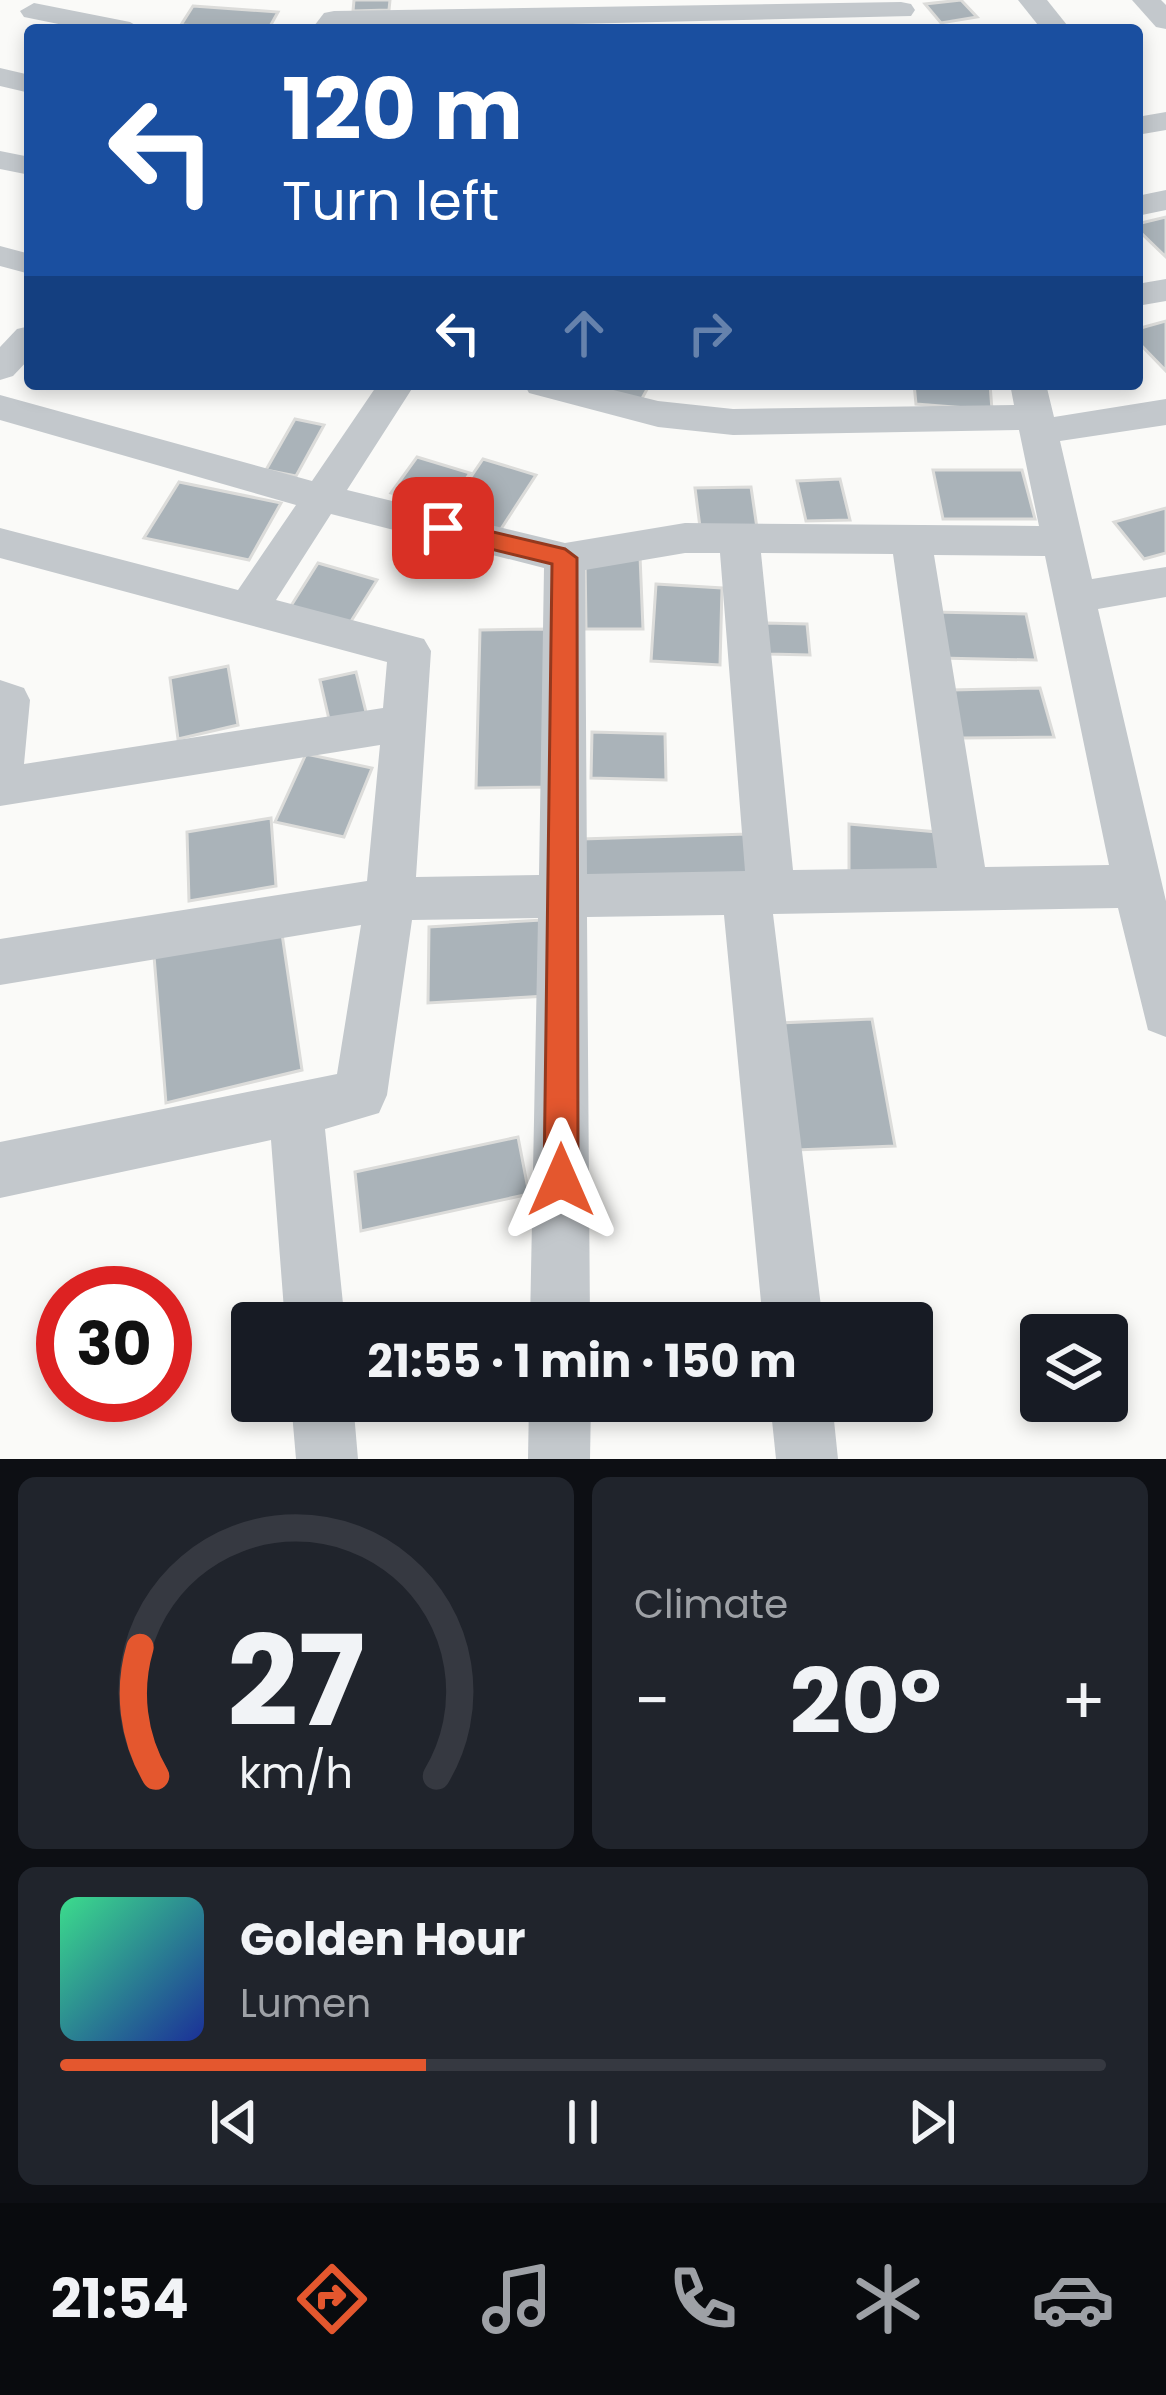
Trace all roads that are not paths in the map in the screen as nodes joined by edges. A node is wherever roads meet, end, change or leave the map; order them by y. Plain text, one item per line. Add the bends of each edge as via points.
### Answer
1 (1032, 0) edge
2 (1146, 0) edge
3 (743, 6) edge
4 (32, 12) edge
5 (902, 13) edge
6 (632, 15) edge
7 (333, 16) edge
8 (1166, 21) edge
9 (97, 24) edge
10 (1052, 24) edge
11 (24, 343) edge
12 (0, 368) edge
13 (393, 390) edge
14 (571, 390) edge
15 (0, 407) edge
16 (1034, 411) edge
17 (1166, 412) edge
18 (321, 498) junction
19 (739, 540) junction
20 (911, 540) junction
21 (1061, 541) junction
22 (0, 543) edge
23 (565, 558) junction
24 (1166, 582) edge
25 (1074, 598) junction
26 (248, 608) junction
27 (0, 698) edge
28 (404, 723) junction
29 (0, 772) edge
30 (0, 788) edge
31 (1138, 886) junction
32 (964, 890) junction
33 (759, 892) junction
34 (563, 896) junction
35 (390, 898) junction
36 (0, 962) edge
37 (1166, 1013) edge
38 (296, 1108) junction
39 (0, 1170) edge
40 (313, 1302) edge
41 (560, 1302) edge
42 (791, 1302) edge
43 (324, 1422) edge
44 (560, 1422) edge
45 (804, 1422) edge
46 (327, 1459) edge
47 (560, 1459) edge
48 (808, 1459) edge

1 - 10 street
2 - 8 street
3 - 5 street
3 - 6 street
4 - 9 street
6 - 7 street
11 - 12 street
13 - 18 street
14 - 16 street via 658,414 733,422
15 - 18 street
16 - 17 street
16 - 21 street
18 - 23 street
18 - 26 street
19 - 20 street
19 - 23 street via 651,541
19 - 33 street
20 - 21 street
20 - 32 street
21 - 25 street
22 - 26 street
23 - 34 street
24 - 25 street
25 - 31 street
26 - 28 street via 409,651
27 - 29 street via 8,700
28 - 30 street
28 - 35 street
31 - 32 street
31 - 37 street
32 - 33 street
33 - 34 street
33 - 42 street
34 - 35 street
34 - 41 street
35 - 36 street
35 - 38 street via 360,1095
38 - 39 street
38 - 40 street
43 - 46 street
44 - 47 street
45 - 48 street

